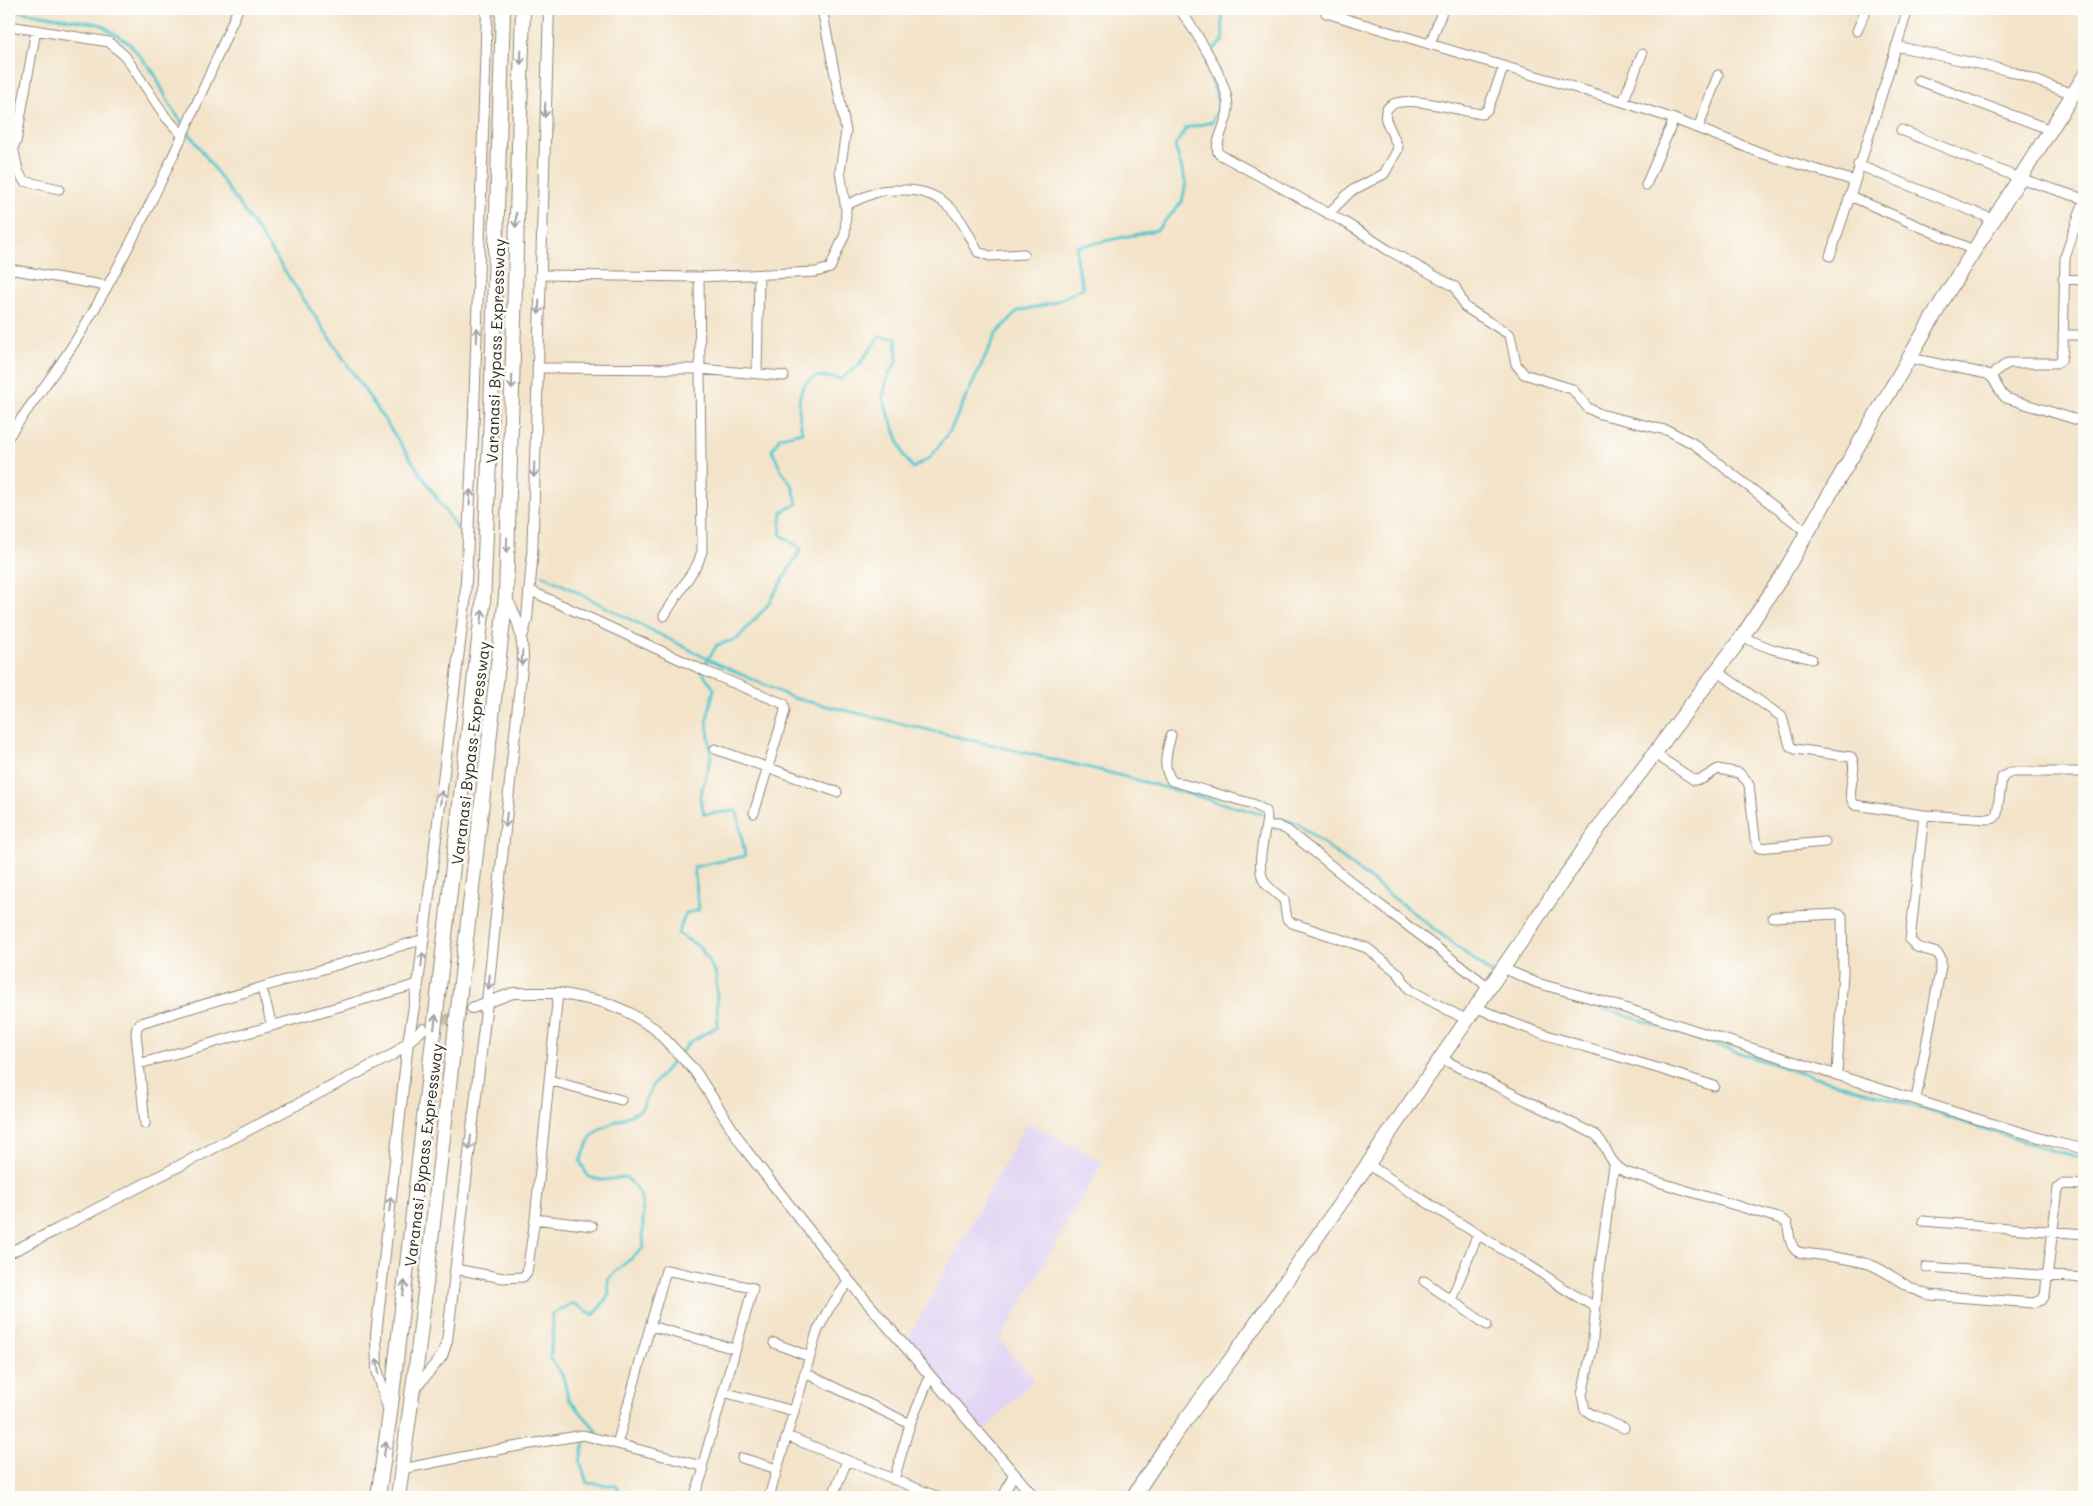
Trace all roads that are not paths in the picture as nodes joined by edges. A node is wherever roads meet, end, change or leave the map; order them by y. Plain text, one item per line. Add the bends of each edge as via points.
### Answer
1 (238, 9) edge
2 (487, 9) edge
3 (503, 9) edge
4 (523, 9) edge
5 (549, 9) edge
6 (822, 9) edge
7 (1178, 9) edge
8 (1443, 9) edge
9 (1866, 9) edge
10 (1908, 9) edge
11 (1326, 13) dead end
12 (9, 26) edge
13 (36, 30) junction
14 (1857, 31) dead end
15 (1430, 44) junction
16 (1896, 46) junction
17 (1642, 54) dead end
18 (1504, 66) junction
19 (1718, 75) dead end
20 (2084, 77) edge
21 (1918, 80) dead end
22 (2073, 94) junction
23 (1623, 102) junction
24 (1674, 119) junction
25 (1698, 128) junction
26 (1900, 130) dead end
27 (2050, 130) junction
28 (183, 136) junction
29 (11, 148) edge
30 (1858, 165) junction
31 (2019, 178) junction
32 (1855, 181) junction
33 (1646, 185) dead end
34 (59, 190) dead end
35 (1850, 196) junction
36 (2084, 200) edge
37 (845, 205) junction
38 (1328, 214) junction
39 (1992, 219) junction
40 (1973, 250) junction
41 (1024, 254) dead end
42 (1830, 256) dead end
43 (9, 269) edge
44 (540, 275) junction
45 (759, 275) junction
46 (699, 277) junction
47 (2064, 280) junction
48 (2084, 280) edge
49 (107, 286) junction
50 (2063, 335) junction
51 (2084, 335) edge
52 (1910, 358) junction
53 (537, 368) junction
54 (699, 369) junction
55 (757, 374) junction
56 (1991, 375) junction
57 (784, 376) dead end
58 (2084, 422) edge
59 (9, 436) edge
60 (1807, 532) junction
61 (529, 590) junction
62 (506, 596) junction
63 (664, 616) dead end
64 (522, 636) junction
65 (1742, 637) junction
66 (1812, 659) dead end
67 (1717, 671) junction
68 (1171, 736) dead end
69 (715, 748) dead end
70 (1655, 754) junction
71 (768, 768) junction
72 (2084, 772) edge
73 (837, 792) dead end
74 (754, 813) dead end
75 (1924, 814) junction
76 (1266, 826) junction
77 (1825, 842) dead end
78 (1774, 917) dead end
79 (424, 939) junction
80 (1503, 968) junction
81 (418, 984) junction
82 (262, 988) junction
83 (1490, 988) junction
84 (558, 993) junction
85 (487, 1002) junction
86 (1476, 1007) junction
87 (472, 1008) tunnel mouth
88 (1467, 1020) junction
89 (272, 1026) junction
90 (423, 1030) tunnel mouth
91 (408, 1042) junction
92 (1440, 1058) junction
93 (139, 1064) junction
94 (1837, 1074) junction
95 (549, 1080) junction
96 (1714, 1086) dead end
97 (1916, 1099) junction
98 (621, 1100) dead end
99 (144, 1124) dead end
100 (2084, 1149) edge
101 (1368, 1164) junction
102 (1614, 1165) junction
103 (2084, 1185) edge
104 (536, 1219) junction
105 (1923, 1221) dead end
106 (592, 1226) dead end
107 (2054, 1232) junction
108 (1478, 1234) junction
109 (2084, 1234) edge
110 (9, 1253) edge
111 (1926, 1267) dead end
112 (455, 1269) junction
113 (2048, 1276) junction
114 (2084, 1278) edge
115 (849, 1280) junction
116 (1424, 1281) dead end
117 (1451, 1300) junction
118 (1595, 1306) junction
119 (1487, 1325) dead end
120 (650, 1326) junction
121 (774, 1343) dead end
122 (735, 1350) junction
123 (810, 1357) junction
124 (805, 1373) junction
125 (930, 1377) junction
126 (413, 1390) junction
127 (723, 1392) junction
128 (794, 1411) junction
129 (390, 1413) junction
130 (910, 1424) junction
131 (1624, 1428) dead end
132 (787, 1436) junction
133 (617, 1444) junction
134 (742, 1458) dead end
135 (847, 1461) junction
136 (702, 1467) junction
137 (402, 1469) junction
138 (777, 1469) junction
139 (1013, 1475) junction
140 (894, 1480) junction
141 (400, 1495) edge
142 (378, 1497) edge
143 (694, 1497) edge
144 (769, 1497) edge
145 (832, 1497) edge
146 (938, 1497) edge
147 (1003, 1497) edge
148 (1034, 1497) edge
149 (1132, 1497) edge

1 - 28 street
79 -> 2 street via 465,602 475,404
129 -> 3 main road, Varanasi Bypass Expressway via 483,605
4 -> 62 main road, Varanasi Bypass Expressway
5 -> 44 street
6 - 37 street via 846,132 840,171
7 - 38 street via 1193,26 1228,99 1228,116 1217,146 1219,154
8 - 15 street
9 - 14 street
10 - 16 street
11 - 15 street
12 - 13 street
13 - 28 street via 114,45 125,56 164,116
13 - 29 street via 16,142
15 - 18 street
16 - 22 street via 2010,71
16 - 30 street
17 - 23 street
18 - 23 street
18 - 38 street via 1488,109 1482,114 1416,101 1388,107 1386,120 1398,147 1388,169 1379,178 1351,191
19 - 25 street
20 - 22 main road
21 - 27 street
22 - 27 main road
23 - 24 street
24 - 25 street
24 - 33 street
25 - 32 street via 1764,154
26 - 31 street
27 - 31 main road
28 - 49 street
29 - 34 street via 24,181
30 - 32 street
30 - 39 street
31 - 36 street
31 - 39 main road
32 - 35 street
35 - 40 street
35 - 42 street
36 - 47 street via 2065,257
37 - 41 street via 879,192 924,192 944,201 956,213 978,252 990,256
37 - 45 street via 845,234 830,268 816,272
38 - 60 street via 1455,288 1465,307 1510,335 1516,364 1524,374 1572,389 1588,408 1600,414 1678,435
39 - 40 main road
40 - 52 main road
43 - 49 street
44 - 46 street
44 -> 53 street
45 - 46 street
45 - 55 street
46 - 54 street
47 - 48 street
47 - 50 street
49 - 59 street via 84,328
50 - 51 street
50 - 56 street via 2063,350 2057,363 2008,363
52 - 56 street
52 - 60 main road
53 - 54 street
53 -> 61 street
54 - 55 street
54 - 63 street via 702,551 698,563
55 - 57 street
56 - 58 street via 1999,392 2006,398
60 - 65 main road
61 - 64 street
61 - 71 street via 784,704 785,711
62 - 64 street
62 - 126 main road, Varanasi Bypass Expressway
64 -> 85 street via 523,657
65 - 66 street via 1772,650
65 - 67 main road
67 - 70 main road
67 - 75 street via 1782,717 1790,746 1850,757 1854,765 1851,798 1855,804
68 - 76 street via 1164,764 1172,781 1253,804 1266,811
69 - 71 street
70 - 77 street via 1694,780 1718,769 1744,776 1749,785 1755,839 1759,848
70 - 80 main road via 1603,822
71 - 73 street
71 - 74 street
72 - 75 street via 2005,774 1994,818
75 - 97 street via 1910,940 1917,947 1937,953 1941,966
76 - 83 street via 1287,830
76 - 88 street via 1260,868 1263,879 1284,900 1287,918 1292,923 1367,948 1398,973 1410,990
78 - 94 street via 1842,916 1843,972
81 -> 79 street
79 - 82 street
80 - 83 main road
80 - 94 street via 1537,984
81 - 89 street
81 - 91 street
82 - 89 street
82 - 93 street via 141,1023 136,1027
83 - 86 main road
84 - 85 street via 513,993
84 - 95 street
84 - 115 street via 604,1002 655,1029 695,1071 745,1149
85 - 87 street
85 -> 112 street
86 - 88 main road
86 - 96 street via 1555,1040
88 - 92 main road
89 - 93 street
90 - 91 street
91 - 110 street via 394,1054
129 -> 91 street via 377,1370 376,1334
92 - 101 main road
92 - 102 street via 1596,1135
93 - 99 street
94 - 97 street
95 - 98 street
95 - 104 street
97 - 100 street
101 - 108 street
101 - 149 main road
102 - 113 street via 1625,1172 1781,1219 1788,1223 1791,1245 1798,1252 1870,1265 1918,1292 2033,1303 2045,1295
102 - 118 street
103 - 107 street via 2063,1184 2058,1188
104 - 106 street
104 - 112 street via 529,1263 523,1278 503,1278
105 - 107 street
107 - 109 street
107 - 113 street
108 - 117 street
108 - 118 street
111 - 113 street
112 - 126 street via 442,1356
113 - 114 street
115 - 123 street via 821,1322
115 - 125 street
116 - 117 street
117 - 119 street
118 - 131 street via 1583,1406 1592,1415
120 - 122 street
120 - 122 street via 666,1270 753,1288
120 - 133 street
121 - 123 street
122 - 127 street
123 - 124 street
124 - 128 street
124 - 130 street
125 - 130 street
125 - 139 street
126 - 137 main road, Varanasi Bypass Expressway
127 - 128 street
127 - 136 street
128 - 132 street
142 -> 129 main road, Varanasi Bypass Expressway
130 - 140 street
132 - 135 street
132 - 138 street
133 - 136 street
133 - 137 street via 583,1435
134 - 138 street
135 - 140 street
135 - 145 street
136 - 143 street
137 - 141 main road, Varanasi Bypass Expressway
138 - 144 street
139 - 147 street
139 - 148 street
140 - 146 street

